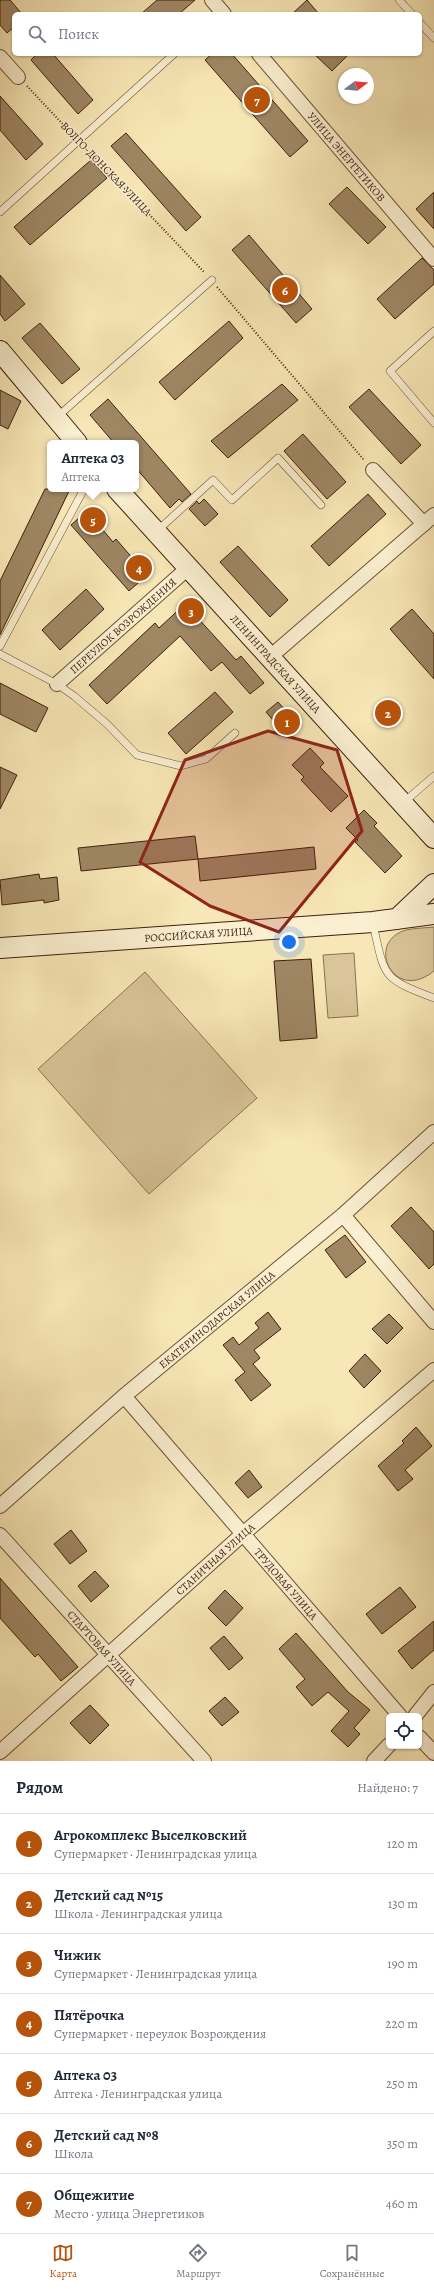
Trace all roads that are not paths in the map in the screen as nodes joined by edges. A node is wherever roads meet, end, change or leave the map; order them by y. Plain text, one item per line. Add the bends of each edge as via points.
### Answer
1 (212, 0) edge
2 (399, 0) edge
3 (220, 12) edge
4 (410, 12) edge
5 (422, 24) edge
6 (434, 38) edge
7 (172, 56) edge
8 (261, 56) edge
9 (0, 57) edge
10 (18, 77) road end
11 (0, 212) edge
12 (434, 259) edge
13 (212, 280) road end
14 (434, 331) edge
15 (0, 351) edge
16 (55, 418) junction
17 (434, 422) edge
18 (74, 440) edge
19 (373, 470) road end
20 (82, 492) edge
21 (120, 492) edge
22 (321, 505) dead end
23 (429, 519) edge
24 (156, 532) junction
25 (188, 568) junction
26 (0, 646) edge
27 (0, 654) edge
28 (270, 658) junction
29 (57, 684) junction
30 (235, 733) dead end
31 (434, 776) edge
32 (403, 803) junction
33 (434, 838) edge
34 (434, 884) edge
35 (434, 914) edge
36 (397, 919) junction
37 (373, 922) junction
38 (0, 948) edge
39 (434, 998) edge
40 (434, 1132) edge
41 (343, 1215) junction
42 (434, 1322) edge
43 (434, 1370) edge
44 (124, 1396) junction
45 (0, 1506) edge
46 (244, 1533) junction
47 (0, 1535) edge
48 (108, 1654) junction
49 (434, 1692) edge
50 (397, 1713) edge
51 (417, 1713) edge
52 (422, 1740) edge
53 (386, 1748) edge
54 (0, 1752) edge
55 (434, 1753) edge
56 (204, 1761) edge
57 (374, 1761) edge

1 - 3 street
2 - 4 lane
5 - 6 lane
7 - 11 lane
8 - 12 street, УЛИЦА ЭНЕРГЕТИКОВ
9 - 10 street
13 - 16 lane
14 - 17 lane via 390,371
15 - 16 street
16 - 18 street
19 - 23 street
20 - 26 lane
21 - 24 street, ЛЕНИНГРАДСКАЯ УЛИЦА
22 - 24 lane via 278,458 232,500 213,480
23 - 28 street
24 - 25 street, ЛЕНИНГРАДСКАЯ УЛИЦА
25 - 28 street, ЛЕНИНГРАДСКАЯ УЛИЦА
25 - 29 street, ПЕРЕУЛОК ВОЗРОЖДЕНИЯ
27 - 29 lane
28 - 32 street, ЛЕНИНГРАДСКАЯ УЛИЦА
29 - 30 lane via 107,724 137,755 181,766 206,759
31 - 32 lane
32 - 33 street, ЛЕНИНГРАДСКАЯ УЛИЦА
34 - 36 street
35 - 36 street, РОССИЙСКАЯ УЛИЦА
36 - 37 street, РОССИЙСКАЯ УЛИЦА
37 - 38 street, РОССИЙСКАЯ УЛИЦА
37 - 39 lane via 382,962 388,976 403,986
40 - 41 street, ЕКАТЕРИНОДАРСКАЯ УЛИЦА
41 - 42 street
41 - 44 street, ЕКАТЕРИНОДАРСКАЯ УЛИЦА
43 - 46 street, СТАНИЧНАЯ УЛИЦА
44 - 45 street, ЕКАТЕРИНОДАРСКАЯ УЛИЦА
44 - 46 street, ТРУДОВАЯ УЛИЦА
46 - 48 street, СТАНИЧНАЯ УЛИЦА
46 - 50 street, ТРУДОВАЯ УЛИЦА
47 - 48 street, СТАРТОВАЯ УЛИЦА
48 - 54 street, СТАНИЧНАЯ УЛИЦА
48 - 56 street, СТАРТОВАЯ УЛИЦА
49 - 51 street
52 - 55 street
53 - 57 street

